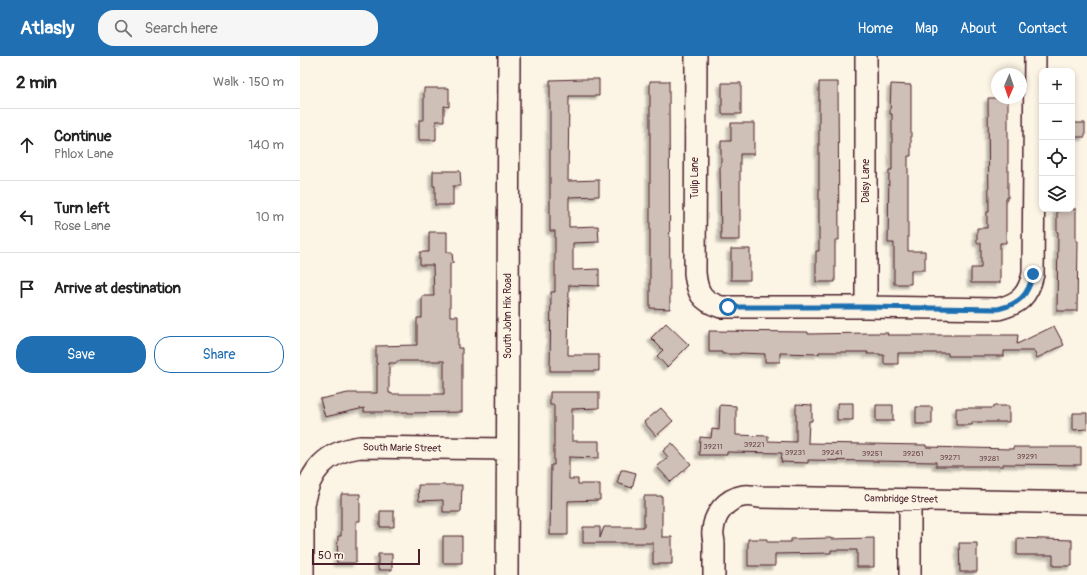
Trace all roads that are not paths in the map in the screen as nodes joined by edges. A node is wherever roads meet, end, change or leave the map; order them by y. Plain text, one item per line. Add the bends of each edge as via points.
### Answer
1 (509, 56) edge
2 (696, 56) edge
3 (866, 56) edge
4 (1035, 56) edge
5 (866, 307) junction
6 (507, 449) junction
7 (910, 500) junction
8 (1087, 503) edge
9 (303, 575) edge
10 (507, 575) edge
11 (714, 575) edge
12 (910, 575) edge

1 - 6 street, South John Hix Road
2 - 5 street, Tulip Lane via 695,273 697,285 704,298 720,307
3 - 5 street, Daisy Lane
4 - 5 street via 1033,274 1028,291 1015,304 998,309
6 - 9 street, South Marie Street via 360,447 338,452 314,472 305,493
6 - 10 street, South John Hix Road
7 - 8 street, Cambridge Street
7 - 11 street, Cambridge Street via 745,496 736,498 719,511 714,521
7 - 12 street

